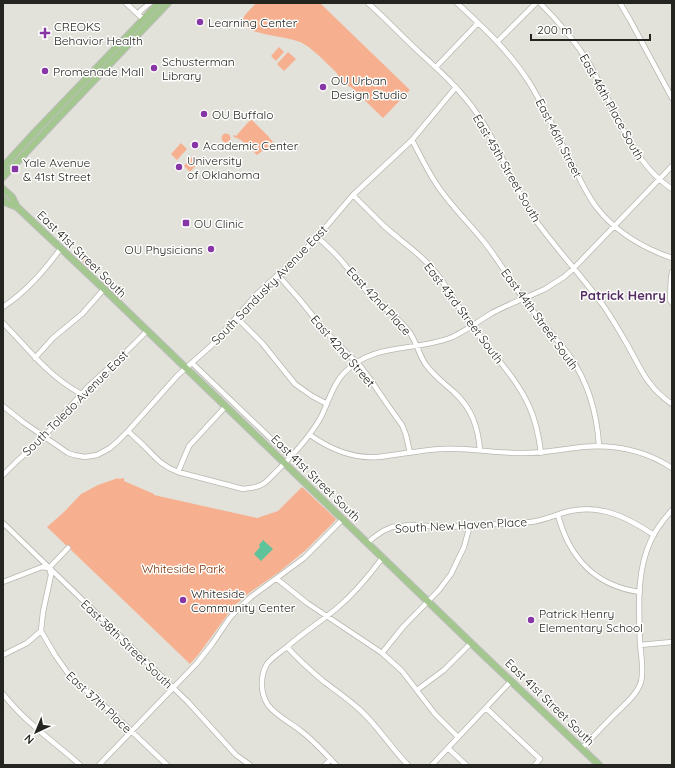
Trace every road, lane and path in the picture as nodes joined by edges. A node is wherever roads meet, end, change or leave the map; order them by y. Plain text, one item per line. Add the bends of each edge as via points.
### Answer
1 (126, 3) edge
2 (150, 3) edge
3 (159, 3) edge
4 (168, 3) edge
5 (368, 3) edge
6 (457, 3) edge
7 (536, 3) edge
8 (540, 3) edge
9 (620, 3) edge
10 (138, 14) junction
11 (145, 22) junction
12 (478, 23) junction
13 (497, 42) junction
14 (436, 67) junction
15 (456, 87) junction
16 (672, 98) edge
17 (61, 105) junction
18 (59, 117) junction
19 (412, 140) junction
20 (672, 166) edge
21 (3, 167) edge
22 (3, 178) edge
23 (659, 180) junction
24 (3, 189) edge
25 (672, 189) edge
26 (353, 195) junction
27 (3, 199) edge
28 (17, 207) junction
29 (615, 226) junction
30 (317, 237) junction
31 (61, 248) junction
32 (672, 258) edge
33 (573, 269) junction
34 (672, 272) edge
35 (278, 275) junction
36 (104, 289) junction
37 (524, 299) junction
38 (672, 303) edge
39 (3, 307) edge
40 (236, 317) junction
41 (3, 323) edge
42 (471, 326) junction
43 (147, 330) junction
44 (416, 346) junction
45 (35, 358) junction
46 (356, 362) junction
47 (192, 363) junction
48 (186, 368) junction
49 (81, 394) junction
50 (327, 404) junction
51 (672, 404) edge
52 (3, 406) edge
53 (226, 406) junction
54 (128, 431) junction
55 (310, 435) junction
56 (44, 437) junction
57 (599, 446) junction
58 (480, 450) junction
59 (410, 453) junction
60 (541, 453) junction
61 (290, 458) junction
62 (284, 463) junction
63 (672, 468) edge
64 (178, 472) junction
65 (3, 476) edge
66 (672, 510) edge
67 (558, 515) junction
68 (343, 519) junction
69 (3, 524) edge
70 (470, 525) junction
71 (654, 535) junction
72 (368, 543) junction
73 (68, 548) dead end
74 (383, 557) junction
75 (49, 568) junction
76 (277, 578) junction
77 (3, 582) edge
78 (640, 592) junction
79 (428, 601) junction
80 (326, 616) junction
81 (41, 631) junction
82 (672, 642) edge
83 (471, 643) junction
84 (640, 645) junction
85 (287, 647) junction
86 (382, 653) junction
87 (3, 655) edge
88 (511, 681) junction
89 (173, 688) junction
90 (417, 690) junction
91 (3, 694) edge
92 (486, 708) junction
93 (131, 731) junction
94 (458, 737) junction
95 (448, 748) junction
96 (582, 748) junction
97 (331, 760) junction
98 (80, 765) edge
99 (99, 765) edge
100 (167, 765) edge
101 (250, 765) edge
102 (325, 765) edge
103 (336, 765) edge
104 (408, 765) edge
105 (432, 765) edge
106 (466, 765) edge
107 (535, 765) edge
108 (599, 765) edge

1 - 10 street
2 - 10 street
3 - 11 main road
4 - 11 main road
5 - 14 street, East 45th Street South
6 - 12 street, East 46th Street
7 - 13 street
8 - 23 street, East 46th Place South via 580,50 631,144
9 - 16 street
10 - 11 street
11 - 17 main road
11 - 18 main road
12 - 13 street, East 46th Street
12 - 14 street
13 - 29 street, East 46th Street via 518,66 538,96 597,208
14 - 15 street, East 45th Street South
15 - 19 street, South Sandusky Avenue East
15 - 33 street, East 45th Street South via 487,129 534,218
17 - 18 main road
17 - 21 main road
18 - 22 main road
19 - 26 street, South Sandusky Avenue East
19 - 37 street, East 44th Street South via 437,185 486,244
20 - 23 street
23 - 25 street, East 46th Place South
23 - 29 street
24 - 28 main road, East 41st Street South via 12,197
26 - 30 street, South Sandusky Avenue East
26 - 42 street, East 43rd Street South via 383,225 423,258 439,277
27 - 28 main road, East 41st Street South
28 - 31 main road, East 41st Street South
29 - 32 street, East 46th Street via 626,236 650,250
29 - 33 street
30 - 35 street, South Sandusky Avenue East
30 - 44 street, East 42nd Place via 369,293 406,327
31 - 36 main road, East 41st Street South
31 - 39 street via 41,274
33 - 37 street via 553,285
33 - 51 street, East 45th Street South via 604,307 646,379
34 - 38 street
35 - 40 street, South Sandusky Avenue East
35 - 46 street, East 42nd Street via 325,331
36 - 43 main road, East 41st Street South
36 - 45 street via 82,314 53,338
37 - 42 street
37 - 57 street, East 44th Street South via 579,372 592,401
40 - 47 street, South Sandusky Avenue East via 212,345
40 - 50 street via 262,343 295,384
41 - 45 street
42 - 44 street via 442,341
42 - 60 street, East 43rd Street South via 524,396 534,418
43 - 48 main road, East 41st Street South
43 - 49 street, South Toledo Avenue East
44 - 46 street via 379,352
44 - 58 street, East 42nd Place via 426,364 468,408 477,428
45 - 49 street via 52,374
46 - 50 street via 339,379
46 - 59 street, East 42nd Street via 402,425
47 - 48 street, South Sandusky Avenue East
47 - 61 street, East 41st Street South
48 - 53 main road, East 41st Street South
48 - 54 street, South Sandusky Avenue East
49 - 56 street, South Toledo Avenue East
50 - 55 street
52 - 56 street
53 - 62 main road, East 41st Street South
53 - 64 street via 189,446
54 - 56 street, South Sandusky Avenue East via 110,448 97,455 85,457 68,453
54 - 64 street via 158,461
55 - 59 street via 324,444 355,456 376,457
55 - 61 street
56 - 65 street, South Toledo Avenue East
57 - 60 street
57 - 63 street via 641,453
58 - 59 street via 460,448
58 - 60 street via 498,453
61 - 62 street
62 - 64 street via 261,485 248,488
62 - 68 main road, East 41st Street South
66 - 71 street
67 - 70 street, South New Haven Place via 531,522
67 - 71 street, South New Haven Place via 581,509 601,510 624,517
67 - 78 street via 564,534 577,558 602,579
68 - 72 main road, East 41st Street South
68 - 76 street via 304,558
69 - 75 street, East 38th Street South
70 - 72 street, South New Haven Place via 392,527
70 - 79 street via 464,547 450,574
71 - 78 street via 643,563
72 - 74 main road, East 41st Street South
73 - 75 street
74 - 79 main road, East 41st Street South
74 - 80 street via 357,589
75 - 77 street via 42,567
75 - 81 street
75 - 89 street, East 38th Street South
76 - 80 street via 298,597
76 - 89 street via 237,610 205,654
78 - 84 street
79 - 83 main road, East 41st Street South
79 - 86 street
80 - 85 street
80 - 86 street
81 - 87 street via 27,643
81 - 93 street, East 37th Place via 75,681
82 - 84 street
83 - 88 main road, East 41st Street South
83 - 90 street via 444,670
84 - 96 street via 642,673 638,689
85 - 97 street via 267,665 263,677 264,696 274,711 310,739
85 - 104 street via 366,716
86 - 90 street via 402,671
88 - 92 street
88 - 96 main road, East 41st Street South
89 - 93 street
89 - 101 street, East 38th Street South via 236,755
90 - 94 street
91 - 98 street via 32,725
92 - 94 street
92 - 107 street via 540,759
93 - 99 street
93 - 100 street, East 37th Place
94 - 95 street
95 - 105 street
95 - 106 street
96 - 108 main road, East 41st Street South
97 - 102 street
97 - 103 street

